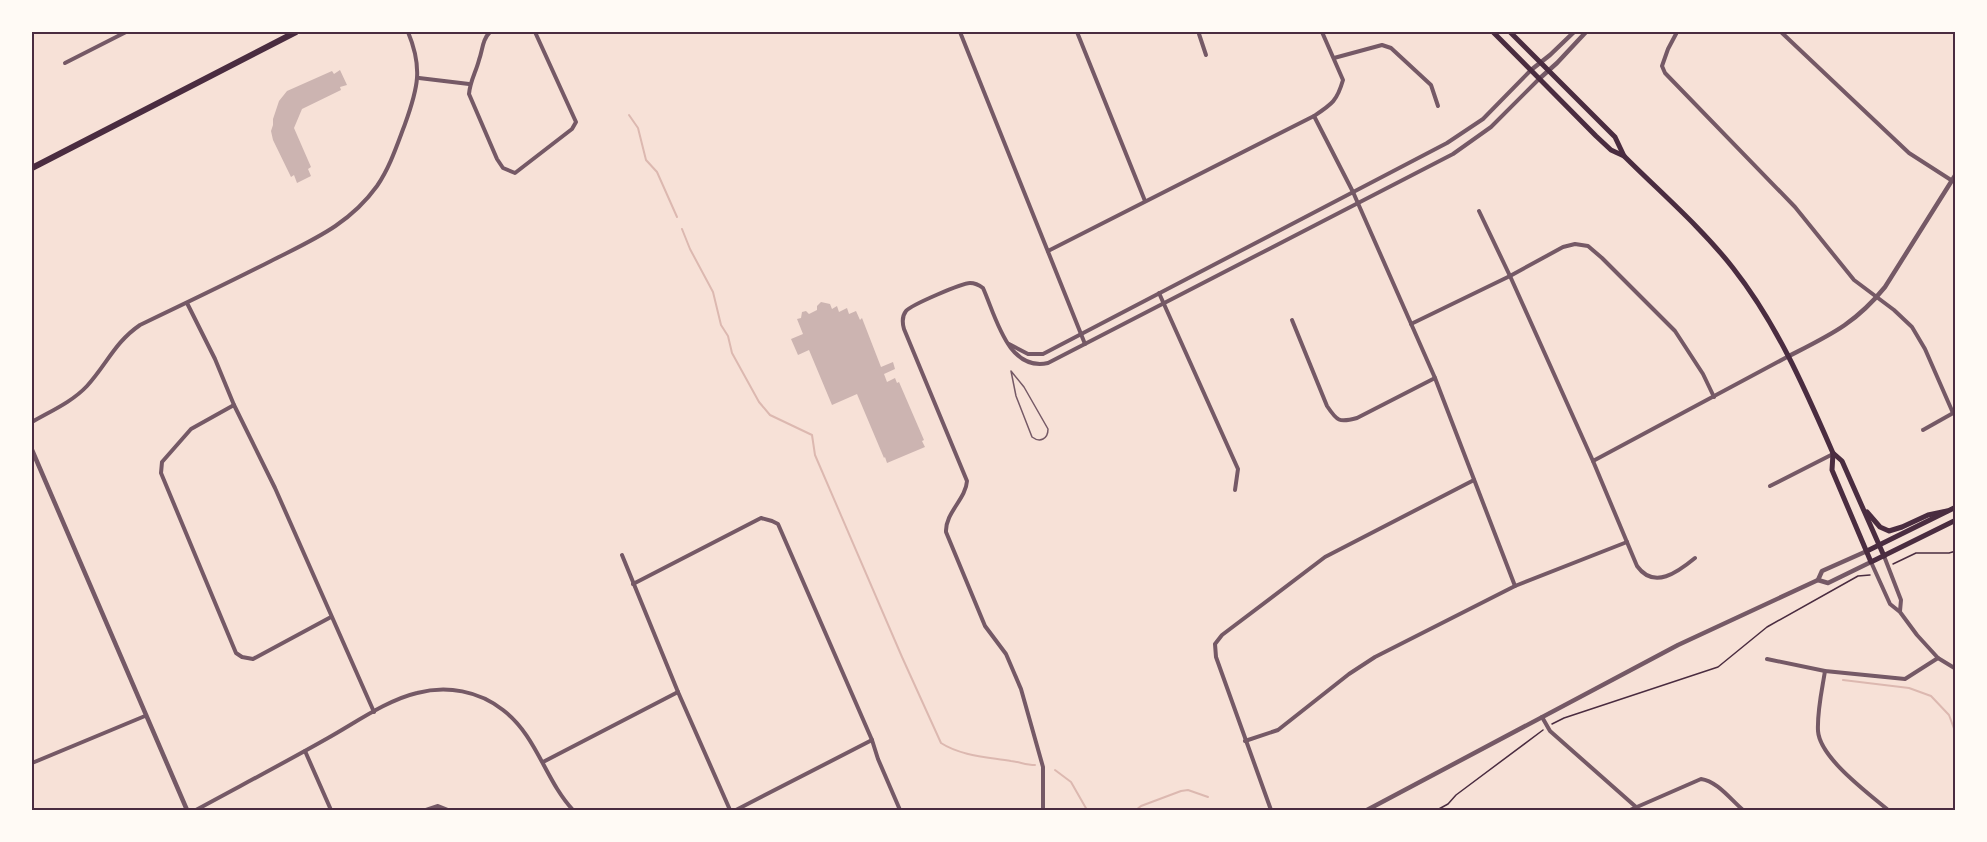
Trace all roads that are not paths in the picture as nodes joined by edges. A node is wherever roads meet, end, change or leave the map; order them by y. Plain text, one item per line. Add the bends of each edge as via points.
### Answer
1 (126, 32) edge
2 (296, 32) edge
3 (408, 32) edge
4 (490, 32) edge
5 (535, 32) edge
6 (960, 32) edge
7 (1077, 32) edge
8 (1200, 32) edge
9 (1322, 32) edge
10 (1493, 32) edge
11 (1510, 32) edge
12 (1574, 32) edge
13 (1586, 32) edge
14 (1677, 32) edge
15 (1781, 32) edge
16 (1206, 55) dead end
17 (1335, 58) junction
18 (65, 63) dead end
19 (1541, 63) junction
20 (1531, 70) junction
21 (1549, 70) junction
22 (419, 78) junction
23 (1539, 79) junction
24 (470, 84) junction
25 (1438, 106) dead end
26 (1314, 116) junction
27 (1624, 156) junction
28 (32, 168) edge
29 (1956, 174) edge
30 (1951, 180) junction
31 (1353, 192) junction
32 (1145, 201) junction
33 (1357, 203) junction
34 (1479, 211) dead end
35 (1048, 251) junction
36 (1510, 276) junction
37 (1160, 293) junction
38 (1876, 298) junction
39 (188, 303) junction
40 (1165, 304) junction
41 (1292, 320) dead end
42 (1411, 324) junction
43 (1080, 334) junction
44 (1007, 342) junction
45 (1085, 344) junction
46 (1789, 356) junction
47 (1011, 371) joint
48 (1435, 378) junction
49 (1714, 397) junction
50 (234, 405) junction
51 (1954, 412) edge
52 (32, 422) edge
53 (1923, 430) dead end
54 (32, 450) edge
55 (1833, 453) junction
56 (1593, 461) junction
57 (1474, 480) junction
58 (1770, 486) dead end
59 (1235, 490) dead end
60 (1860, 502) junction
61 (1956, 507) edge
62 (1947, 511) junction
63 (1956, 520) edge
64 (1627, 542) junction
65 (1880, 546) junction
66 (1867, 551) junction
67 (622, 555) dead end
68 (1884, 556) junction
69 (1695, 558) dead end
70 (1871, 562) junction
71 (1818, 580) junction
72 (633, 584) junction
73 (1515, 585) junction
74 (1900, 612) junction
75 (331, 616) junction
76 (1938, 658) junction
77 (1767, 659) dead end
78 (1956, 669) edge
79 (1825, 671) junction
80 (678, 692) junction
81 (374, 712) junction
82 (145, 716) junction
83 (1542, 717) junction
84 (872, 740) junction
85 (1245, 741) junction
86 (305, 751) junction
87 (543, 762) junction
88 (32, 763) edge
89 (1636, 807) junction
90 (187, 810) edge
91 (196, 810) edge
92 (331, 810) edge
93 (426, 810) edge
94 (448, 810) edge
95 (573, 810) edge
96 (730, 810) edge
97 (736, 810) edge
98 (900, 810) edge
99 (1043, 810) edge
100 (1271, 810) edge
101 (1367, 810) edge
102 (1630, 810) edge
103 (1743, 810) edge
104 (1888, 810) edge

1 - 18 street
2 - 28 main road
3 - 22 street
4 - 24 street via 484,38
5 - 24 street via 576,122 515,174 503,168 497,159 469,94
6 - 35 street
7 - 32 street
8 - 16 street
9 - 17 street
10 - 20 main road
11 - 19 main road
12 - 19 street
13 - 21 street
14 - 38 street via 1662,66 1665,73 1795,207 1854,280
15 - 30 street via 1908,153
17 - 25 street via 1382,45 1391,48 1431,85
17 - 26 street via 1343,80 1339,93 1335,101
19 - 20 street
19 - 21 main road
20 - 23 main road
20 - 31 street via 1467,132
21 - 23 street
21 - 27 main road via 1615,137
22 - 24 street
22 - 39 street via 387,171 351,215 299,247
23 - 27 main road via 1611,150
23 - 33 street via 1479,137
26 - 31 street
26 - 32 street
27 - 46 main road via 1733,268
29 - 30 street
30 - 38 street
31 - 33 street
31 - 37 street
32 - 35 street
33 - 40 street
33 - 42 street
34 - 36 street
35 - 43 street
36 - 42 street
36 - 49 street via 1563,247 1588,246 1675,331
36 - 56 street
37 - 40 street
37 - 43 street
38 - 46 street via 1839,331
38 - 51 street via 1903,318 1919,337
39 - 50 street
39 - 52 street via 126,334 72,400
40 - 45 street
40 - 59 street via 1238,469
41 - 48 street via 1326,406 1339,420 1357,418
42 - 48 street
43 - 44 street via 1039,355 1028,354
43 - 45 street
44 - 45 street via 1019,358 1038,365 1053,362
44 - 99 street via 983,288 972,283 913,306 903,318 904,329 966,474 966,489 947,522 946,532 985,626 1006,654 1021,689 1043,767
46 - 49 street
46 - 55 main road
47 - 47 lane via 1032,438 1043,439 1047,429
48 - 57 street
49 - 56 street
50 - 75 street
50 - 75 street via 191,429 162,462 161,473 236,653 253,659
51 - 53 street
54 - 82 street
55 - 58 street
55 - 60 main road via 1842,461
55 - 66 main road via 1832,470
56 - 64 street
57 - 73 street
57 - 85 street via 1324,557 1222,634 1215,644 1216,657
60 - 62 main road via 1880,527 1889,531
60 - 65 main road
61 - 62 main road
62 - 65 main road
63 - 68 main road
64 - 69 street via 1637,566 1648,578 1676,573
64 - 73 street
65 - 66 main road
65 - 68 main road
66 - 70 main road
66 - 71 street via 1822,571
67 - 72 street
68 - 70 main road
68 - 74 street via 1901,600
70 - 71 street via 1828,583
70 - 74 street via 1890,604
71 - 83 street via 1678,645
72 - 80 street
72 - 84 street via 761,518 772,520 784,535
73 - 85 street via 1375,657 1278,730
74 - 76 street
75 - 81 street
76 - 78 street
76 - 79 street via 1905,679
77 - 79 street
79 - 104 street via 1818,716 1822,747
80 - 87 street
80 - 96 street
81 - 86 street
81 - 87 street via 418,692 465,691 503,709
82 - 88 street
82 - 90 street
83 - 89 street via 1550,731
83 - 101 street
84 - 97 street
84 - 98 street
85 - 100 street
86 - 91 street
86 - 92 street
87 - 95 street
89 - 102 street
89 - 103 street via 1701,779 1713,783
93 - 94 street via 438,806

